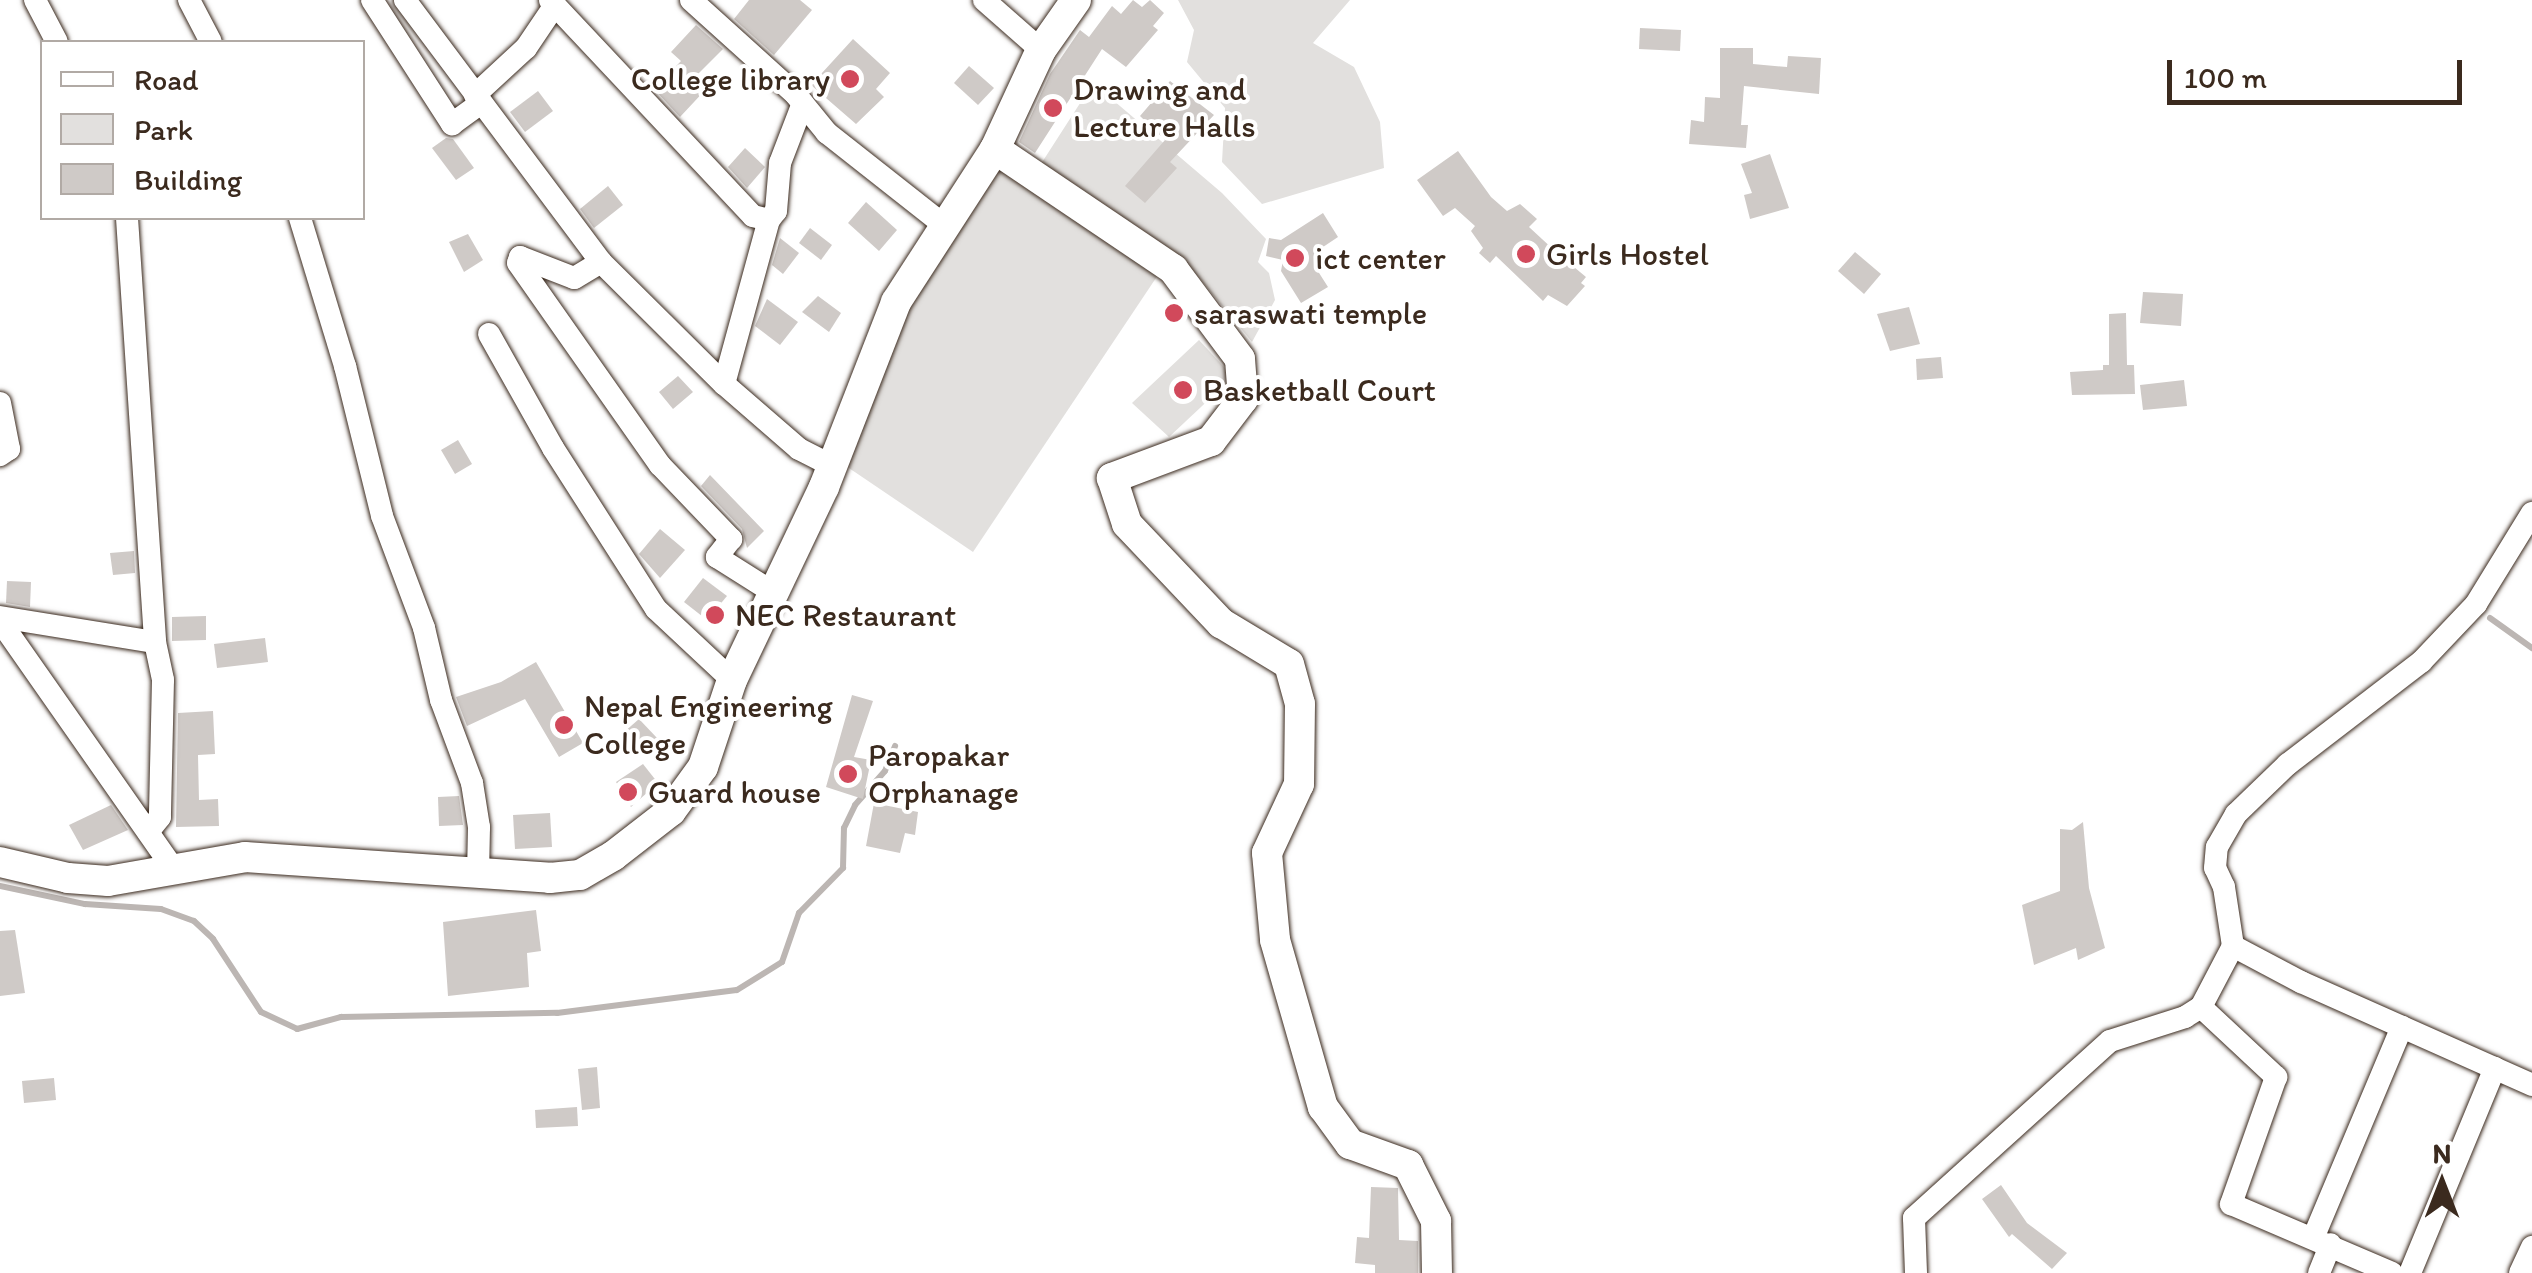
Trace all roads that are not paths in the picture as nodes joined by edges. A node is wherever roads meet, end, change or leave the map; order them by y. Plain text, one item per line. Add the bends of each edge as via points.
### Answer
1 (35, 0) edge
2 (189, 0) edge
3 (372, 0) edge
4 (405, 0) edge
5 (692, 0) edge
6 (984, 0) edge
7 (1076, 0) edge
8 (553, 2) edge
9 (56, 40) edge
10 (209, 40) edge
11 (1041, 50) junction
12 (478, 99) junction
13 (804, 104) junction
14 (995, 149) junction
15 (127, 220) edge
16 (301, 220) edge
17 (769, 220) junction
18 (946, 226) junction
19 (600, 262) junction
20 (489, 334) dead end
21 (724, 384) junction
22 (0, 403) edge
23 (0, 454) edge
24 (832, 466) junction
25 (2532, 513) edge
26 (774, 593) junction
27 (0, 619) edge
28 (155, 642) junction
29 (732, 680) junction
30 (148, 832) junction
31 (0, 862) edge
32 (175, 871) junction
33 (478, 873) junction
34 (2233, 946) junction
35 (2201, 1007) junction
36 (2402, 1026) junction
37 (2495, 1068) junction
38 (2532, 1085) edge
39 (2322, 1240) junction
40 (2532, 1247) edge
41 (1438, 1273) edge
42 (1916, 1273) edge
43 (2319, 1273) edge
44 (2392, 1273) edge
45 (2410, 1273) edge
46 (2520, 1273) edge

1 - 9 street
2 - 10 street
3 - 12 street via 452,124
4 - 12 street
5 - 13 street
6 - 11 street
7 - 11 street
8 - 12 street via 526,48
8 - 17 street via 718,181 753,216
11 - 14 street
12 - 19 street
13 - 17 street via 780,163 776,211
13 - 18 street via 827,134
14 - 18 street
14 - 41 street via 1173,269 1240,359 1243,399 1211,441 1112,478 1126,524 1220,623 1288,664 1300,704 1299,784 1267,853 1276,940 1323,1107 1350,1144 1408,1164 1436,1221
15 - 28 street
16 - 33 street via 382,516 472,782
17 - 21 street
18 - 24 street via 896,302
19 - 21 street
19 - 26 street via 574,278 520,257 518,263 660,465 731,539 717,557
20 - 29 street via 656,609
21 - 24 street via 799,449
22 - 23 street via 8,448
24 - 26 street
25 - 34 street via 2476,604 2421,662 2288,764 2236,814 2217,847 2216,868
26 - 29 street
27 - 28 street
27 - 30 street
28 - 30 street via 163,680 160,818
29 - 33 street via 703,767 671,811 613,856 580,874 550,878
30 - 32 street
31 - 32 street via 108,881
32 - 33 street via 210,860 274,856
34 - 35 street
34 - 36 street
35 - 39 street via 2276,1077 2231,1204
35 - 42 street via 2110,1041 1914,1218
36 - 37 street
36 - 39 street
37 - 38 street
37 - 45 street
39 - 43 street
39 - 44 street
40 - 46 street

